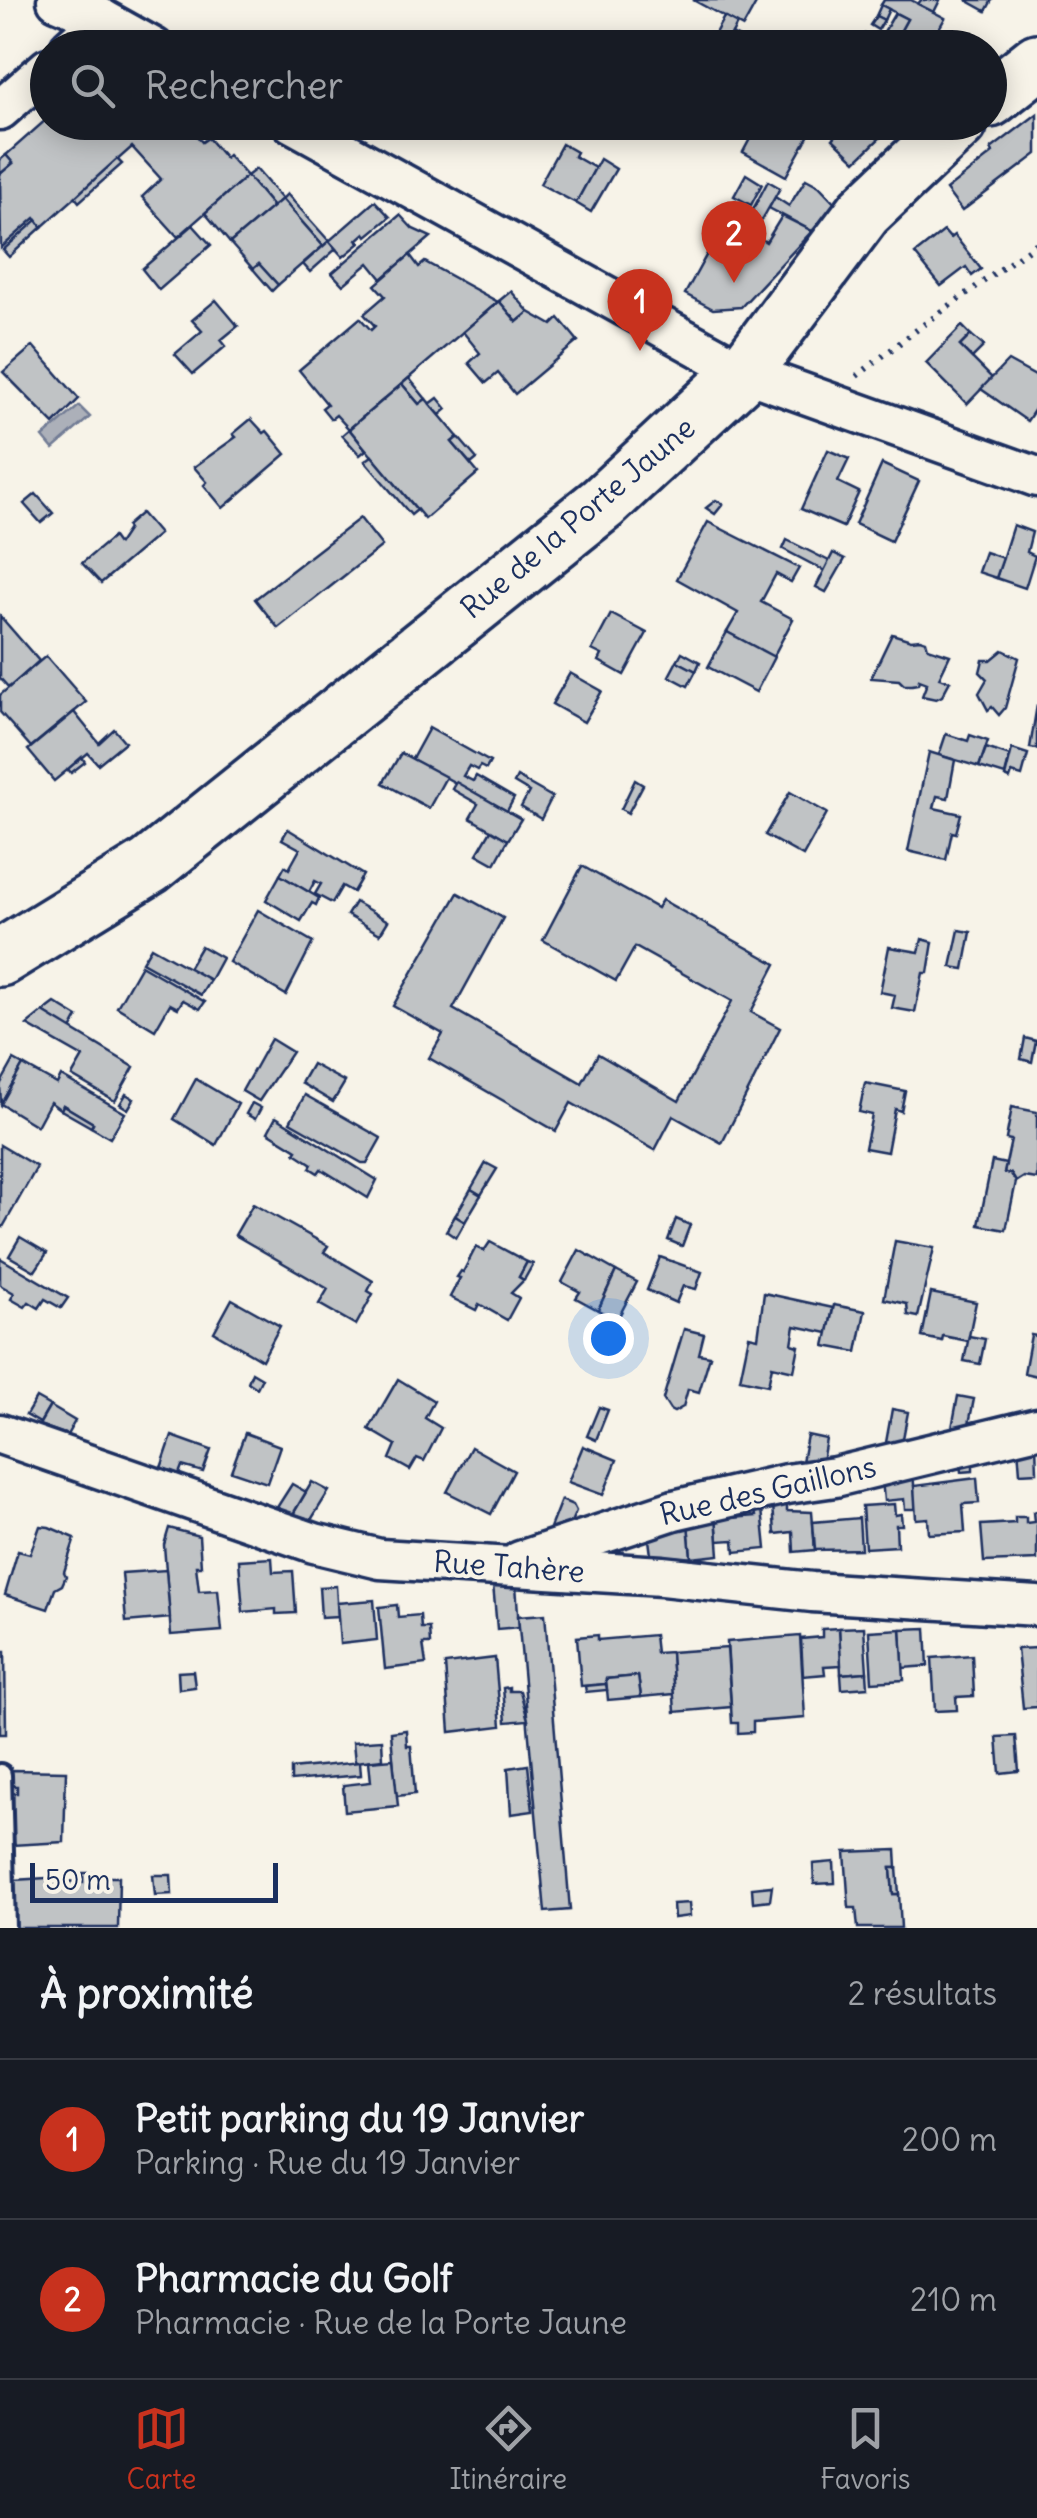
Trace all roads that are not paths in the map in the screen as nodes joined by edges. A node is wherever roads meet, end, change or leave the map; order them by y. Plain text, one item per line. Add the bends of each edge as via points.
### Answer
1 (58, 0) edge
2 (102, 19) junction
3 (90, 30) edge
4 (122, 30) edge
5 (1037, 62) edge
6 (30, 84) edge
7 (1007, 86) edge
8 (0, 110) edge
9 (324, 140) edge
10 (940, 140) edge
11 (744, 372) junction
12 (1037, 477) edge
13 (150, 866) junction
14 (0, 958) edge
15 (0, 998) edge
16 (1037, 1428) edge
17 (0, 1434) edge
18 (503, 1566) junction
19 (1037, 1606) edge
20 (0, 1775) edge
21 (4, 1928) edge

1 - 2 street
2 - 3 street
2 - 4 street
5 - 7 main road
6 - 8 street
9 - 11 street
10 - 11 main road, Rue de la Porte Jaune via 864,212
11 - 12 street
11 - 13 main road, Rue de la Porte Jaune via 603,502
13 - 14 main road, Rue de la Porte Jaune
13 - 15 main road, Rue de la Porte Jaune via 108,917
16 - 18 street, Rue des Gaillons via 674,1510
17 - 18 street, Rue Tahère via 314,1543 380,1559
18 - 19 street, Rue Tahère
20 - 21 lane

